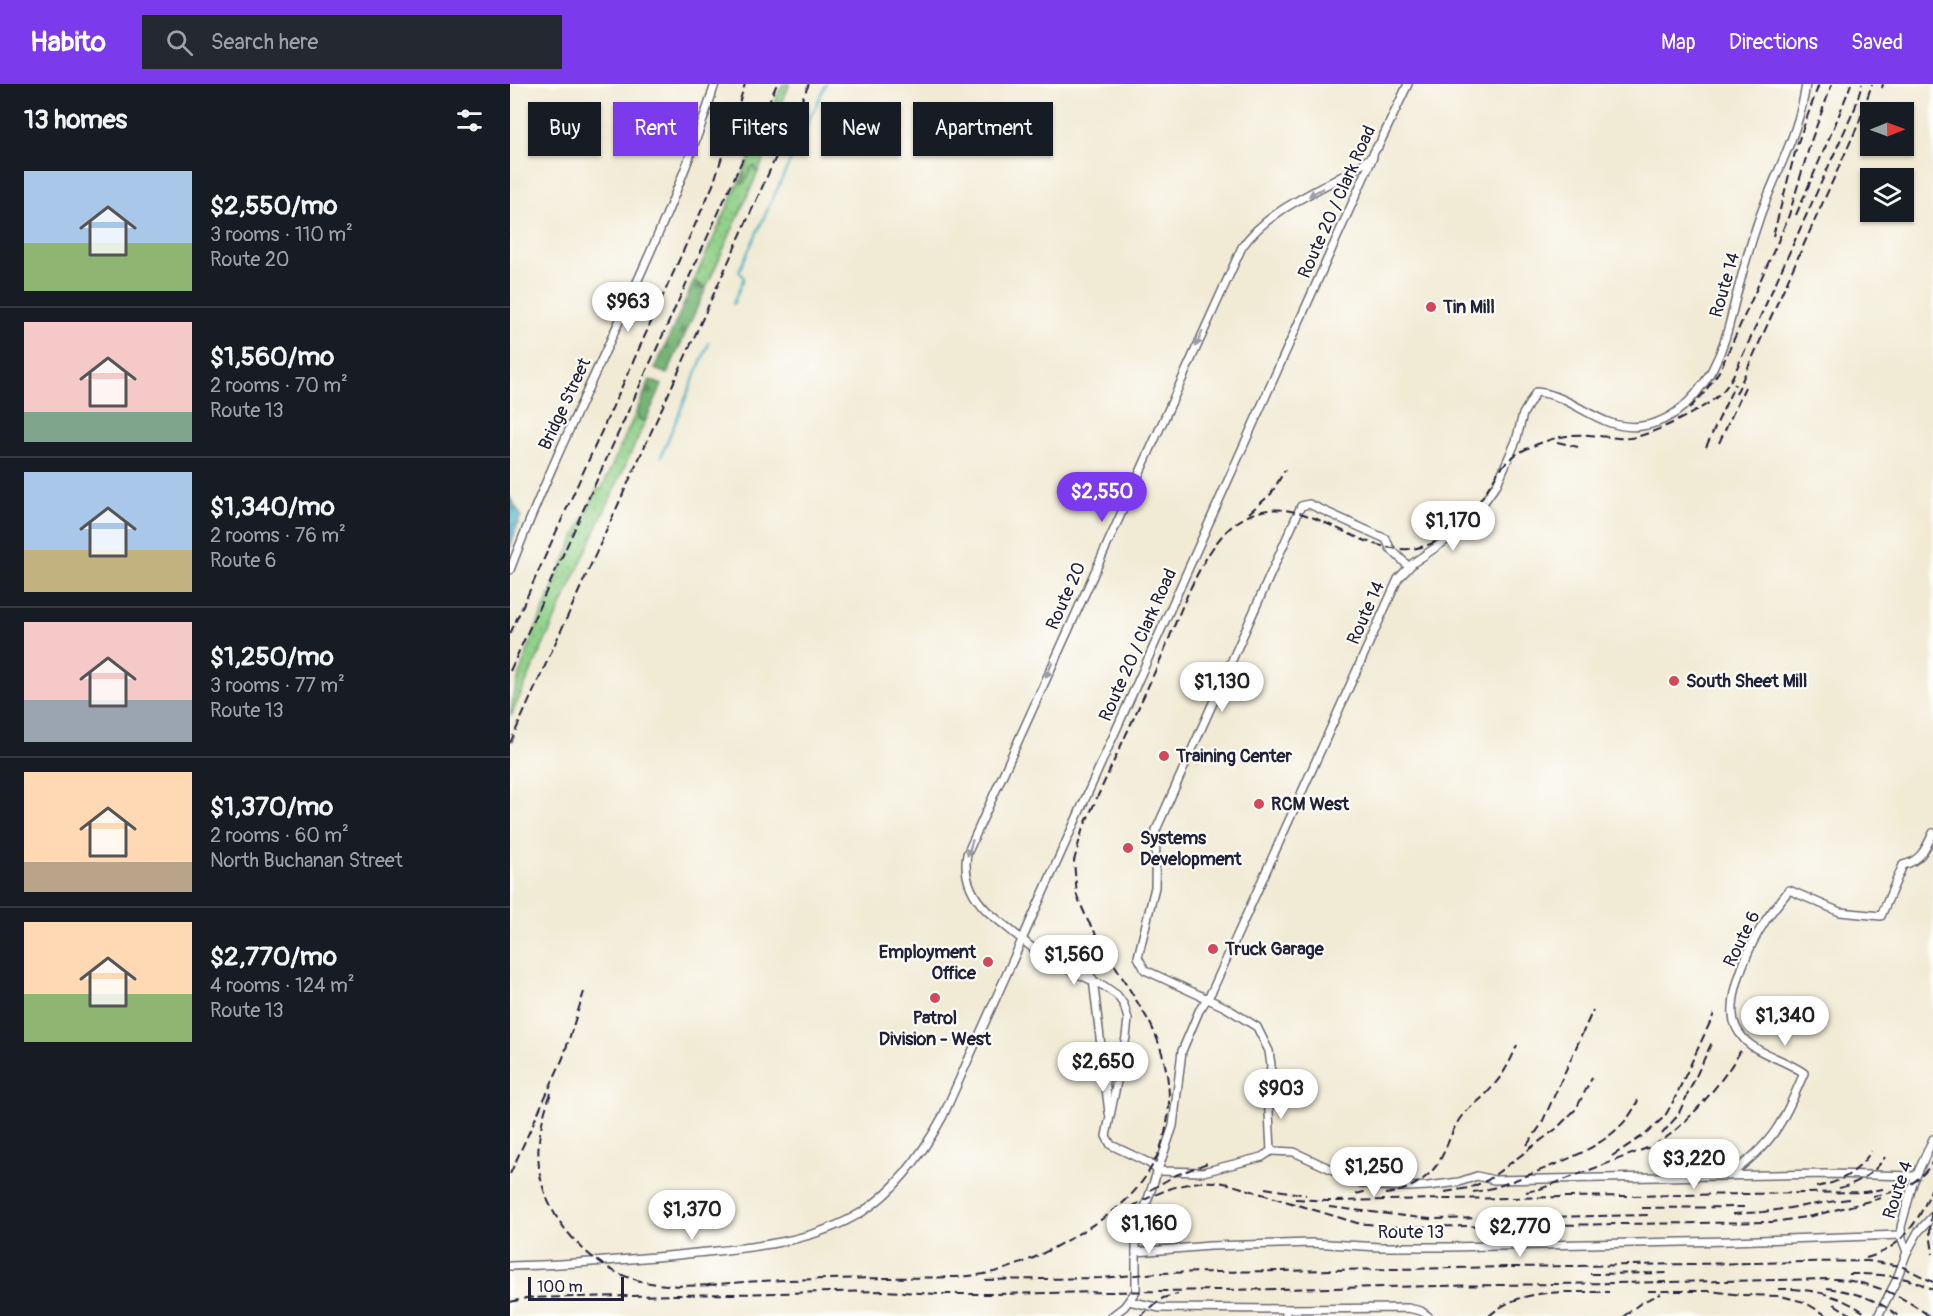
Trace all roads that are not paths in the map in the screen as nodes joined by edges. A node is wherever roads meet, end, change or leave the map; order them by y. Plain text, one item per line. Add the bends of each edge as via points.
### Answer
1 (715, 84) edge
2 (1408, 84) edge
3 (1806, 84) edge
4 (1378, 145) junction
5 (1409, 567) junction
6 (510, 570) edge
7 (1933, 832) edge
8 (1022, 939) junction
9 (1093, 979) junction
10 (1206, 999) junction
11 (1110, 1120) junction
12 (1933, 1139) edge
13 (1271, 1151) junction
14 (1158, 1171) junction
15 (1728, 1176) junction
16 (1916, 1176) junction
17 (1933, 1216) edge
18 (1901, 1235) junction
19 (1136, 1252) junction
20 (1907, 1252) junction
21 (510, 1266) edge
22 (1129, 1301) junction
23 (1286, 1312) edge
24 (1113, 1316) edge
25 (1428, 1316) edge
26 (1878, 1316) edge

1 - 6 street, Bridge Street via 651,250 565,437
2 - 4 street, Route 20 / Clark Road
3 - 5 street, Route 14 via 1797,127 1760,216 1722,346 1688,403 1668,418 1642,426 1618,426 1550,393 1536,392 1523,414 1497,484 1479,509 1464,528
4 - 8 street, Route 20 / Clark Road
4 -> 8 street, Route 20 via 1361,165 1266,220 1242,247 982,817 966,859 969,886 978,902
5 - 10 street, Route 14 via 1383,608
5 - 10 street via 1386,539 1309,504 1298,511 1156,830 1155,887 1138,957 1145,969
7 - 15 street, Route 6 via 1922,854 1903,865 1881,916 1840,912 1788,890 1762,925 1739,980 1733,1019 1749,1043 1804,1073 1774,1135
8 - 9 street via 1046,958 1084,971
8 - 21 street, Route 20 / Clark Road via 934,1131 906,1173 873,1203 839,1224 776,1244 576,1265
9 - 11 street
9 - 11 street via 1118,995 1128,1019
10 - 13 street via 1257,1028 1269,1051
10 - 14 street, Route 14 via 1182,1052 1175,1116
11 - 14 street via 1106,1136 1111,1145
12 - 16 street, Route 4
13 - 14 street via 1262,1157 1203,1172
13 - 15 street via 1294,1152 1361,1183 1394,1187 1459,1182 1477,1176 1494,1180
14 - 19 street, Route 14 via 1140,1222
15 - 16 street
16 - 18 street, Route 4
17 - 20 street
18 - 19 street, Route 13 via 1448,1247 1311,1243
18 - 20 street, Route 4
19 - 22 street, Route 14 via 1136,1291
20 - 26 street
22 - 23 street via 1160,1308
22 - 24 street
23 - 25 street via 1408,1308

